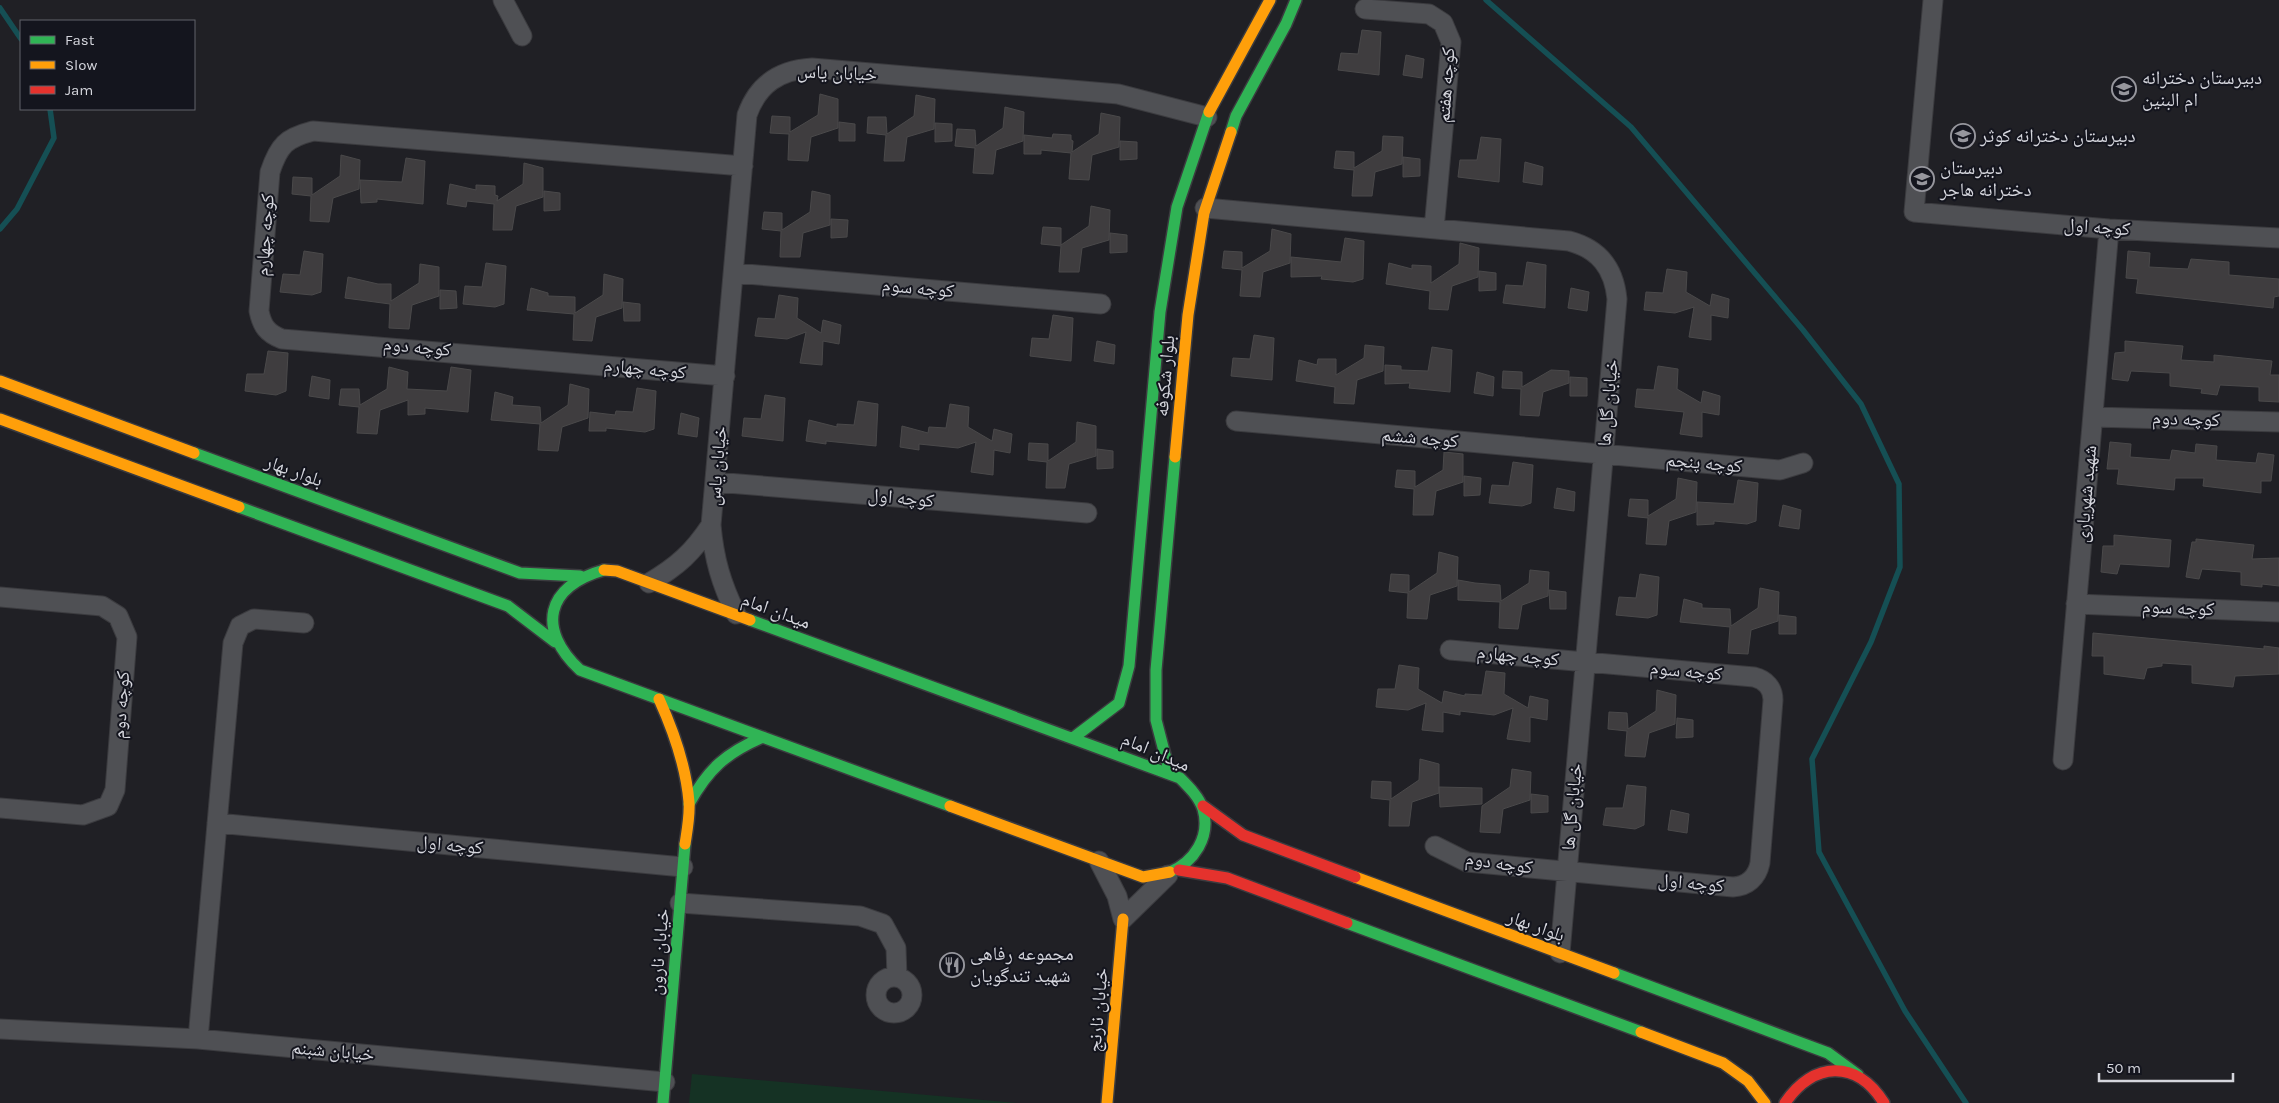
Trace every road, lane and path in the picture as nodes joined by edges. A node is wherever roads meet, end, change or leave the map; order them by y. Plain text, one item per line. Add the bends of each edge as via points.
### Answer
1 (503, 0) edge
2 (1270, 0) edge
3 (1296, 0) edge
4 (1933, 0) edge
5 (1366, 9) dead end
6 (522, 36) dead end
7 (1207, 117) junction
8 (743, 166) junction
9 (1205, 208) junction
10 (1434, 229) junction
11 (2109, 229) junction
12 (2279, 238) edge
13 (734, 273) junction
14 (1102, 304) dead end
15 (725, 376) junction
16 (0, 382) edge
17 (2093, 417) junction
18 (0, 419) edge
19 (1236, 421) dead end
20 (2279, 422) edge
21 (1604, 454) junction
22 (1803, 463) dead end
23 (715, 482) junction
24 (1087, 513) dead end
25 (711, 525) junction
26 (580, 576) junction
27 (649, 583) junction
28 (0, 597) edge
29 (2076, 604) junction
30 (2279, 612) edge
31 (736, 614) junction
32 (304, 623) dead end
33 (555, 642) junction
34 (1450, 650) dead end
35 (1585, 662) junction
36 (659, 699) junction
37 (1773, 700) joint
38 (763, 737) junction
39 (1073, 738) junction
40 (2063, 760) dead end
41 (1170, 774) junction
42 (689, 804) junction
43 (1203, 806) junction
44 (0, 808) edge
45 (217, 823) junction
46 (1435, 846) dead end
47 (1099, 861) junction
48 (683, 867) junction
49 (1567, 871) junction
50 (1173, 873) junction
51 (680, 903) junction
52 (1123, 919) junction
53 (1560, 953) junction
54 (897, 977) dead end
55 (0, 1029) edge
56 (198, 1039) junction
57 (1858, 1075) junction
58 (665, 1082) junction
59 (663, 1103) edge
60 (1107, 1103) edge
61 (1765, 1103) edge
62 (1785, 1103) edge
63 (1884, 1103) edge

1 - 6 street
2 - 7 street, بلوار شکوفه
3 - 9 street, بلوار شکوفه via 1236,116
4 - 11 street, کوچه اول via 1914,212
5 - 10 street, کوچه هفتم via 1429,14 1443,23 1451,42
7 - 8 street, خیابان یاس via 1118,94 798,69 784,72 771,80 752,102 747,115
7 - 39 street, بلوار شکوفه via 1177,207 1160,312 1129,666 1119,703
8 - 13 street, خیابان یاس
8 - 15 street, کوچه چهارم via 313,131 292,137 277,151 270,172 259,311 270,334 282,339
9 - 10 street, خیابان گل ها
9 - 41 street, بلوار شکوفه via 1188,315 1156,670 1156,720
10 - 21 street, خیابان گل ها via 1569,242 1594,251 1604,261 1614,279 1617,299
11 - 12 street, کوچه اول
11 - 17 street, شهید شهریاری
13 - 14 street, کوچه سوم
13 - 15 street, خیابان یاس
15 - 23 street, خیابان یاس
16 - 26 street, بلوار بهار via 520,573
17 - 20 street, کوچه دوم
17 - 29 street, شهید شهریاری
18 - 33 street via 508,606
19 - 21 street, کوچه ششم
21 - 22 street, کوچه پنجم via 1780,470
21 - 35 street, خیابان گل ها
23 - 24 street, کوچه اول
23 - 25 street, خیابان یاس
25 - 27 street via 695,549 674,568
25 - 31 street, خیابان یاس via 722,586
26 - 27 street, میدان امام via 592,571 617,571
26 - 33 street, میدان امام via 561,593 555,605 552,623
27 - 31 street, میدان امام
28 - 44 street, کوچه دوم via 102,606 118,616 126,638 115,790 108,806 83,815
29 - 30 street, کوچه سوم
29 - 40 street, شهید شهریاری
31 - 39 street, میدان امام
32 - 45 street via 254,619 240,626 233,643
33 - 36 street via 561,653 580,670
34 - 35 street, کوچه چهارم
35 - 37 street, کوچه سوم via 1754,677 1770,686
35 - 49 street, خیابان گل ها
36 - 38 street
36 - 42 street via 675,732 685,767
37 - 49 street, کوچه اول via 1760,863 1757,874 1749,882 1733,887
38 - 42 street via 739,747 718,762 701,781
38 - 47 street
39 - 41 street, میدان امام
41 - 43 street, میدان امام via 1190,785
42 - 48 street, خیابان نارون
43 - 50 street, میدان امام via 1206,830 1202,842 1189,863
43 - 53 street, بلوار بهار via 1243,835
45 - 48 street, کوچه اول
45 - 56 street
46 - 49 street, کوچه دوم via 1467,862
47 - 50 street via 1143,877
47 - 52 street
48 - 51 street, خیابان نارون
49 - 53 street, خیابان گل ها
50 - 52 street
50 - 61 street via 1227,878 1723,1063 1748,1081
51 - 54 street via 860,916 883,924 896,948
51 - 58 street, خیابان نارون
52 - 60 street, خیابان نارنج
53 - 57 street, بلوار بهار via 1828,1053
55 - 56 street, خیابان شبنم
56 - 58 street, خیابان شبنم
57 - 62 street via 1832,1070 1819,1072 1797,1086
57 - 63 street, بلوار بهار via 1878,1090
58 - 59 street, خیابان نارون

